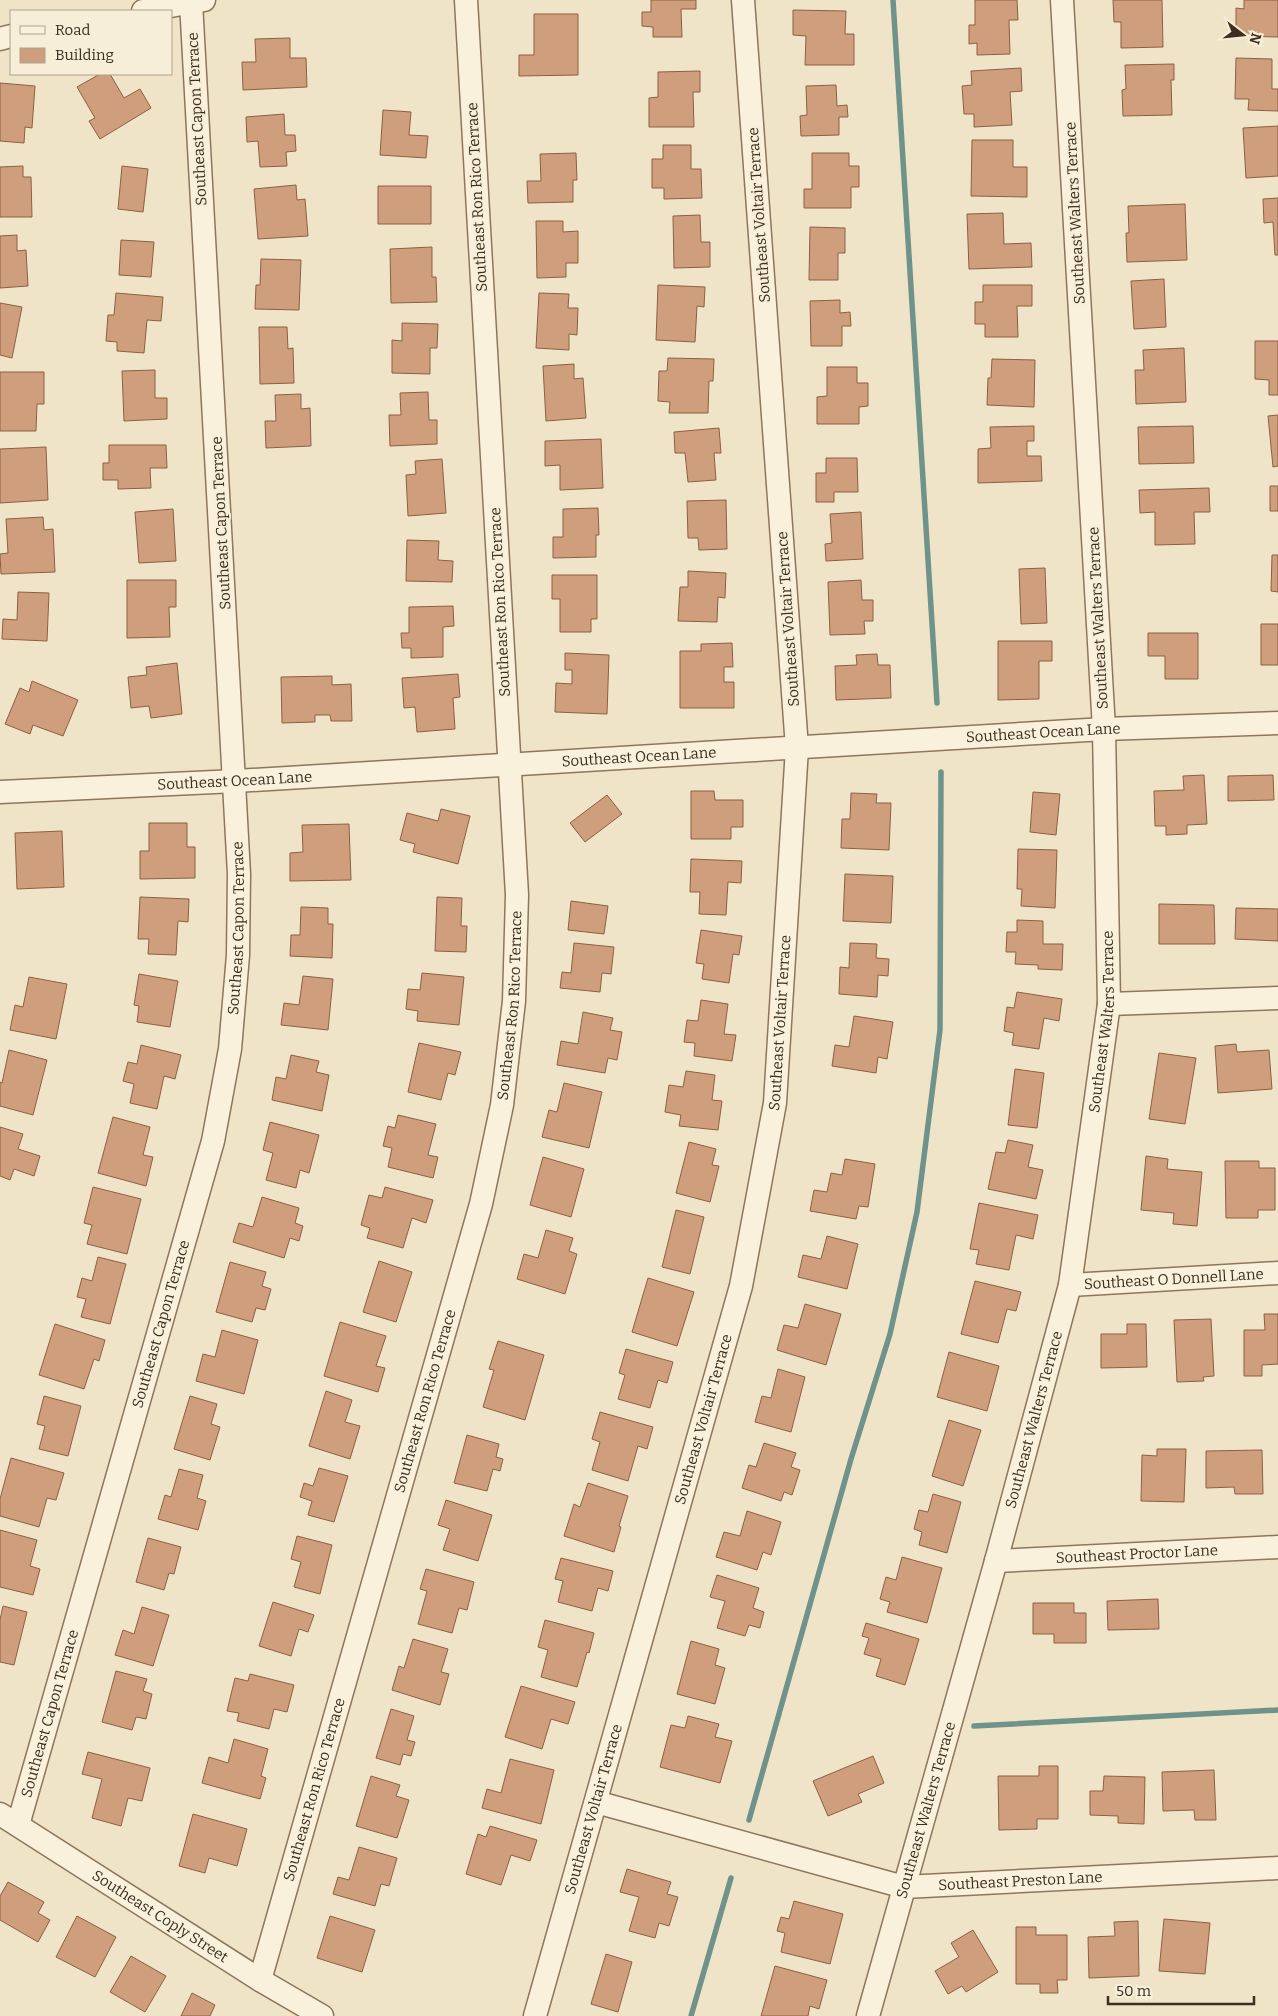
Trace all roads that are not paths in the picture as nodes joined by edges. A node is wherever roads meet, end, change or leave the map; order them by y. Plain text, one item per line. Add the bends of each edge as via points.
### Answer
1 (466, 0) edge
2 (743, 0) edge
3 (1062, 0) edge
4 (198, 1) edge
5 (148, 10) edge
6 (1278, 723) edge
7 (1104, 728) junction
8 (797, 748) junction
9 (509, 765) junction
10 (236, 781) junction
11 (0, 792) edge
12 (1278, 998) edge
13 (1109, 1004) junction
14 (1278, 1273) edge
15 (1070, 1284) junction
16 (1278, 1547) edge
17 (996, 1561) junction
18 (596, 1802) junction
19 (9, 1819) edge
20 (1278, 1868) edge
21 (904, 1887) junction
22 (260, 1980) junction
23 (322, 2016) edge
24 (535, 2016) edge
25 (868, 2016) edge

1 - 9 street, Southeast Ron Rico Terrace
2 - 8 street, Southeast Voltair Terrace
3 - 7 street, Southeast Walters Terrace
4 - 5 street
4 - 10 street, Southeast Capon Terrace
6 - 7 street, Southeast Ocean Lane
7 - 8 street, Southeast Ocean Lane
7 - 13 street, Southeast Walters Terrace
8 - 9 street, Southeast Ocean Lane
8 - 18 street, Southeast Voltair Terrace via 775,1102 741,1286
9 - 10 street, Southeast Ocean Lane
9 - 22 street, Southeast Ron Rico Terrace via 517,895 514,1001 502,1106 481,1204
10 - 11 street, Southeast Ocean Lane
10 - 19 street, Southeast Capon Terrace via 240,874 238,955 230,1049 213,1141
12 - 13 street
13 - 15 street, Southeast Walters Terrace
14 - 15 street, Southeast O Donnell Lane
15 - 17 street, Southeast Walters Terrace
16 - 17 street, Southeast Proctor Lane
17 - 21 street, Southeast Walters Terrace
18 - 21 street, Southeast Preston Lane
18 - 24 street, Southeast Voltair Terrace
19 - 22 street, Southeast Coply Street
20 - 21 street, Southeast Preston Lane
21 - 25 street, Southeast Walters Terrace
22 - 23 street, Southeast Coply Street

